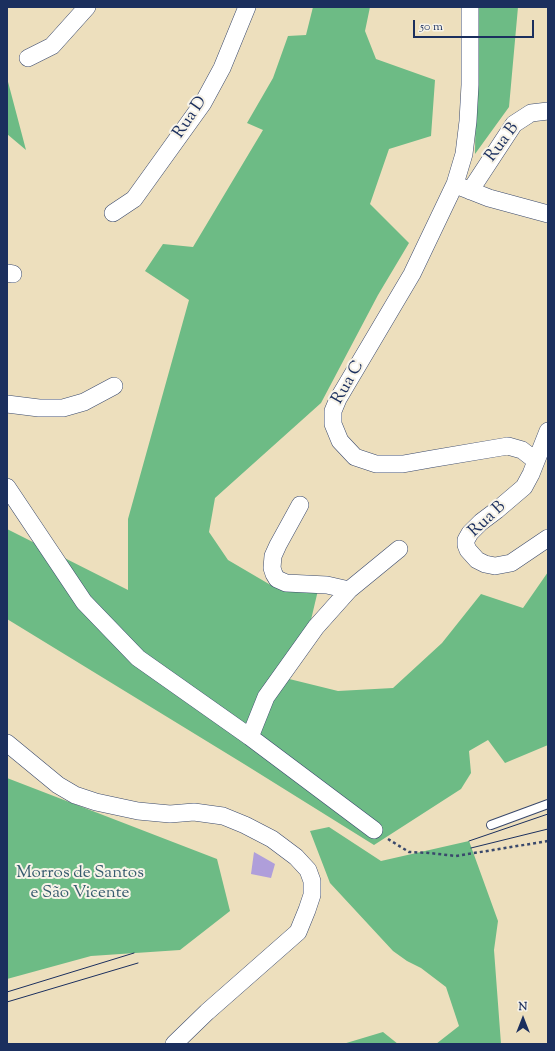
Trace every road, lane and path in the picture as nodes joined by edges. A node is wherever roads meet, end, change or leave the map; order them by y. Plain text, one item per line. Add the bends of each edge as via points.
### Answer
1 (87, 7) edge
2 (247, 7) edge
3 (470, 7) edge
4 (28, 58) dead end
5 (548, 110) edge
6 (462, 188) junction
7 (113, 213) dead end
8 (548, 214) edge
9 (114, 386) dead end
10 (7, 404) edge
11 (548, 431) edge
12 (536, 461) junction
13 (7, 487) edge
14 (300, 505) dead end
15 (548, 538) edge
16 (399, 549) dead end
17 (349, 590) junction
18 (250, 737) junction
19 (7, 744) edge
20 (548, 804) edge
21 (491, 825) dead end
22 (374, 830) joint
23 (548, 841) edge
24 (174, 1044) edge

1 - 4 street via 52,46
2 - 7 street, Rua D via 222,68 204,103 134,199
3 - 6 street via 470,84
5 - 6 street, Rua B via 531,113 514,124
6 - 8 street
6 - 12 street, Rua C via 338,399 333,411 333,424 340,441 354,457 376,464 403,464 508,446 522,450
9 - 10 street via 84,402 63,408
11 - 12 street, Rua B
12 - 15 street, Rua B via 524,487 470,533 466,545 478,560 494,566 511,563
13 - 18 street via 84,602 138,658
14 - 17 street via 273,556 274,574 277,579 286,583 327,585
16 - 17 street
17 - 18 street via 316,628 266,696
18 - 22 street
19 - 24 street via 58,785 75,795 138,811 170,814 194,812 224,816 272,839 308,870 312,881 312,895 298,932
20 - 21 lane
22 - 23 path via 409,852 456,856

